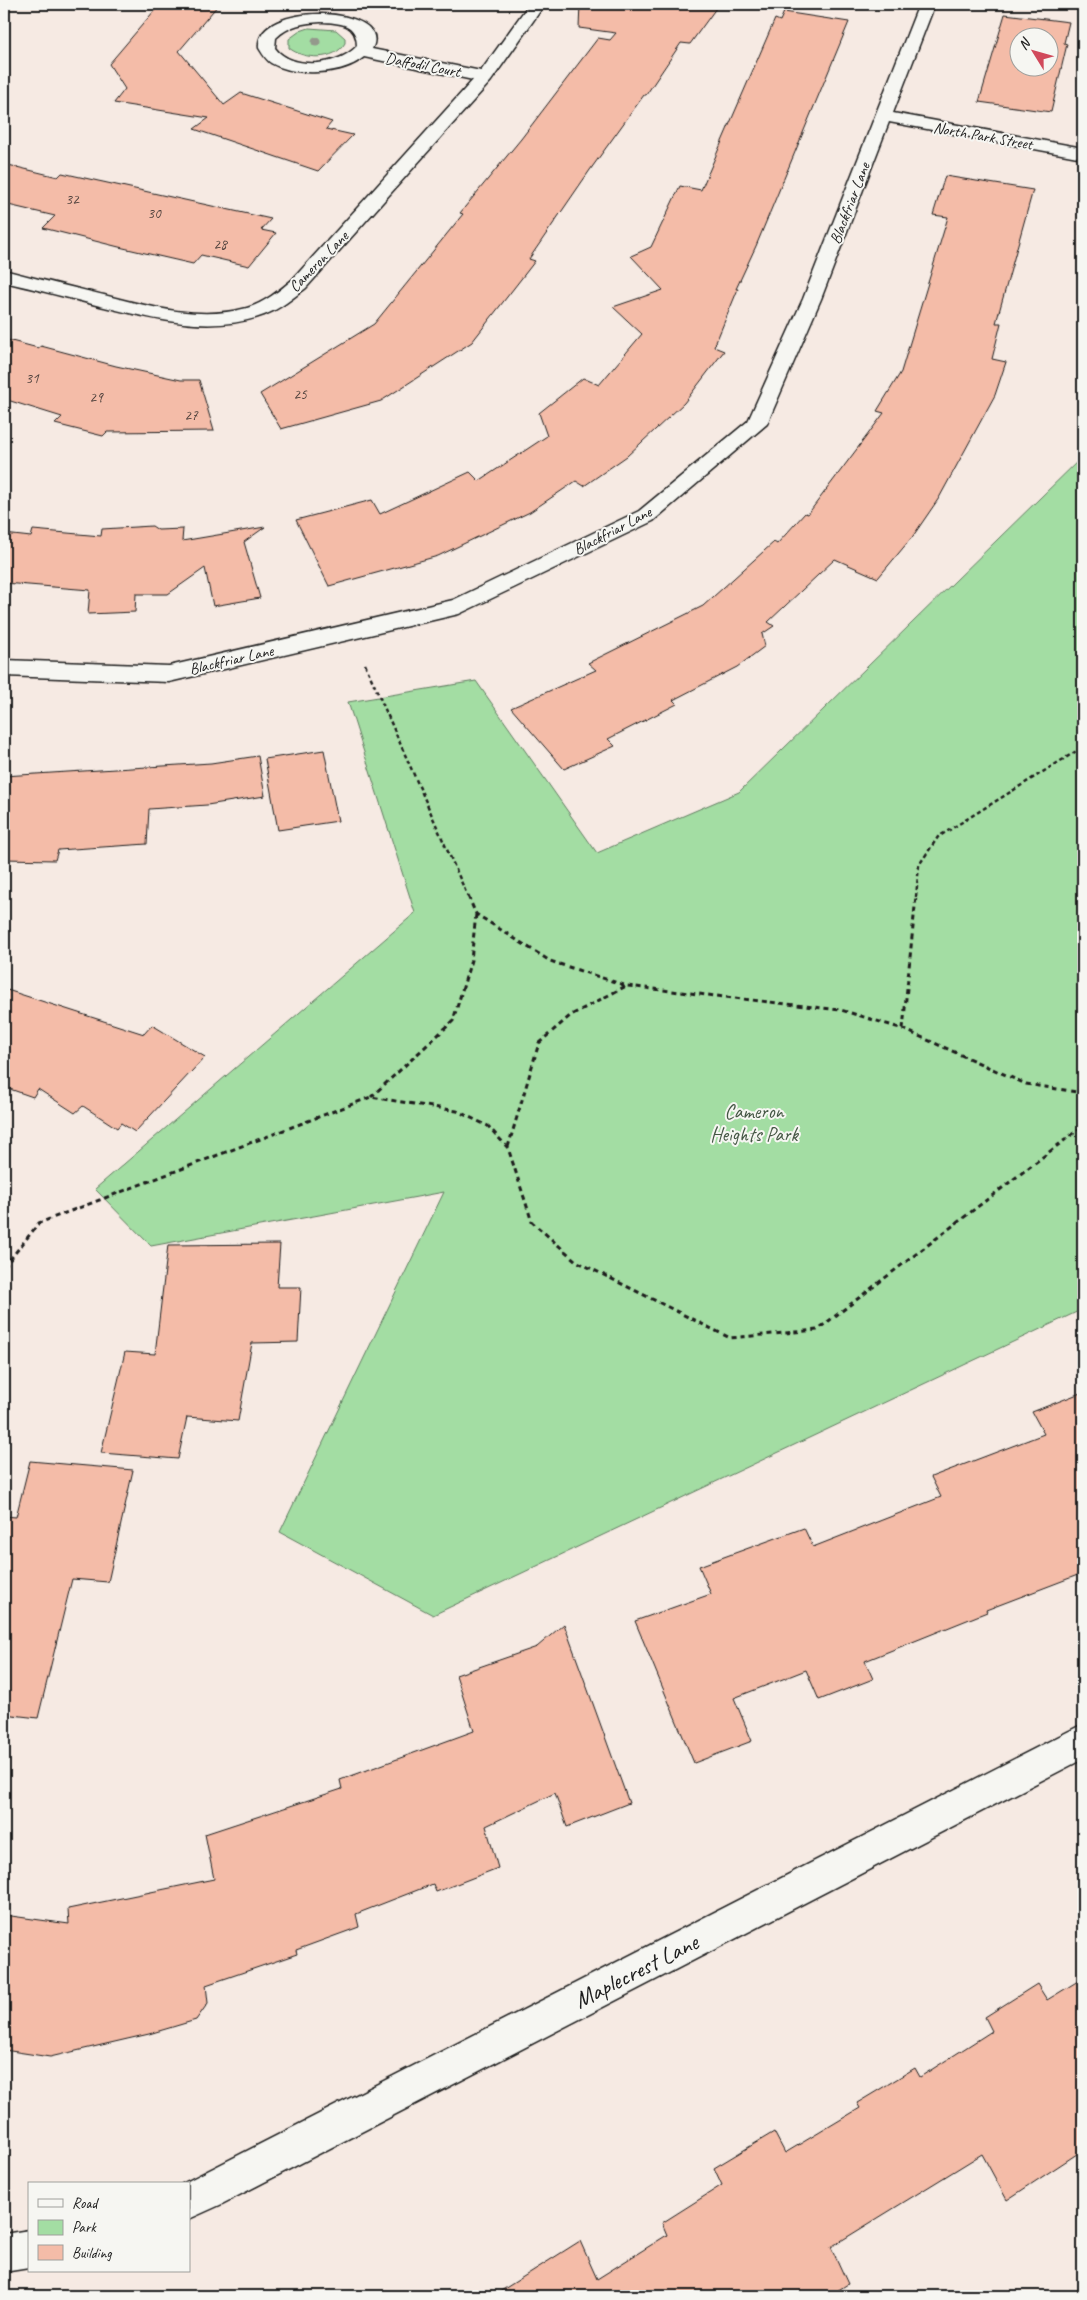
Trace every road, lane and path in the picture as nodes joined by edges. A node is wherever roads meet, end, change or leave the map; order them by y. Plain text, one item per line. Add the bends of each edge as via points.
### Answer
1 (537, 4) edge
2 (927, 4) edge
3 (362, 52) junction
4 (485, 77) junction
5 (883, 116) junction
6 (1083, 153) edge
7 (4, 276) edge
8 (351, 632) junction
9 (4, 668) edge
10 (1083, 747) edge
11 (476, 914) junction
12 (627, 986) junction
13 (903, 1029) junction
14 (1083, 1093) edge
15 (371, 1098) junction
16 (1083, 1126) edge
17 (508, 1148) junction
18 (4, 1267) edge
19 (1083, 1741) edge
20 (190, 2200) edge
21 (28, 2249) edge
22 (4, 2253) edge

1 - 4 street, Cameron Lane
2 - 5 street, Blackfriar Lane
3 - 3 street, Daffodil Court via 366,44 360,28 328,18 290,22 269,35 266,43 268,52 276,59 304,68 338,65
3 - 4 street, Daffodil Court
4 - 7 street, Cameron Lane via 299,284 277,301 252,313 219,319 188,320 161,316
5 - 6 street, North Park Street
5 - 8 street, Blackfriar Lane via 812,300 757,424 646,516 459,606
8 - 9 street, Blackfriar Lane via 169,674
8 - 11 path
10 - 13 path via 938,837 919,865
11 - 12 path via 550,961
11 - 15 path via 471,960 453,1021
12 - 13 path via 841,1010
12 - 17 path via 571,1015 539,1043
13 - 14 path via 1026,1084
15 - 17 path via 457,1111 488,1126
15 - 18 path via 39,1223
16 - 17 path via 817,1330 730,1338 576,1261 532,1222
19 - 20 street, Maplecrest Lane
21 - 22 street

